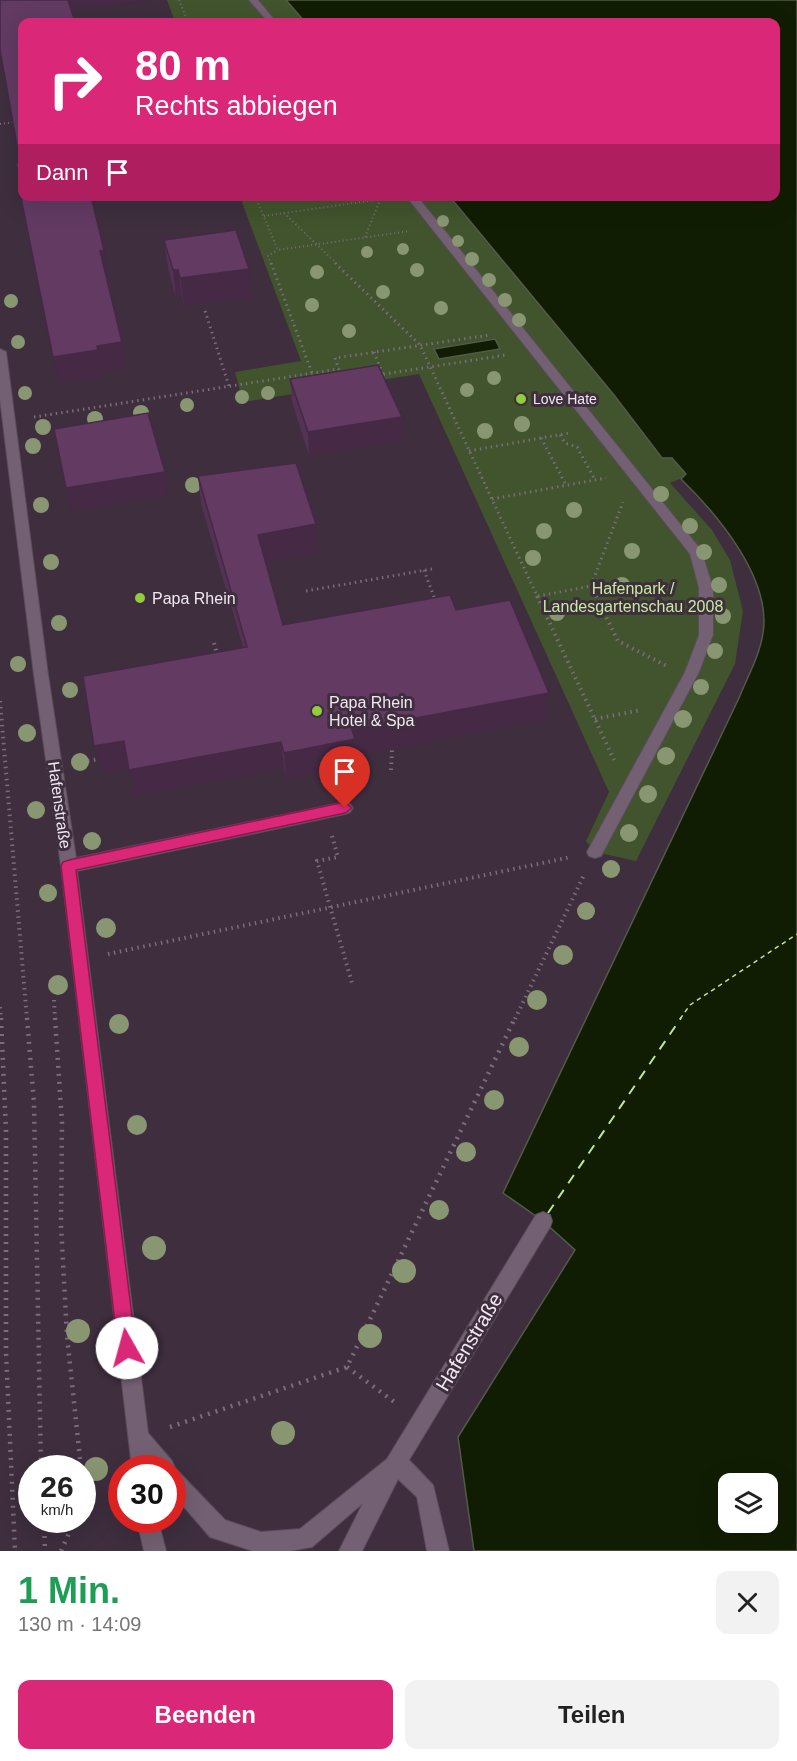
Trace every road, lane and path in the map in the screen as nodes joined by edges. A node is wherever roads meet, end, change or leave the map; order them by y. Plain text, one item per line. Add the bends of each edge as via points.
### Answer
1 (179, 0) edge
2 (253, 0) edge
3 (186, 18) edge
4 (269, 18) edge
5 (18, 122) edge
6 (0, 124) edge
7 (257, 201) edge
8 (373, 201) edge
9 (380, 201) edge
10 (415, 201) edge
11 (284, 213) junction
12 (264, 216) junction
13 (435, 227) junction
14 (365, 237) junction
15 (316, 244) junction
16 (278, 250) junction
17 (205, 311) dead end
18 (518, 331) junction
19 (420, 345) junction
20 (534, 351) junction
21 (0, 352) edge
22 (374, 352) junction
23 (430, 367) junction
24 (339, 369) junction
25 (312, 373) junction
26 (383, 375) junction
27 (374, 376) edge
28 (344, 381) edge
29 (229, 386) junction
30 (7, 422) junction
31 (597, 428) junction
32 (560, 435) junction
33 (542, 438) junction
34 (469, 451) junction
35 (633, 474) junction
36 (595, 480) junction
37 (566, 486) junction
38 (492, 499) junction
39 (432, 569) dead end
40 (424, 570) junction
41 (591, 586) junction
42 (306, 591) dead end
43 (538, 596) junction
44 (434, 597) edge
45 (214, 643) dead end
46 (219, 661) edge
47 (689, 677) junction
48 (0, 701) edge
49 (674, 703) junction
50 (595, 719) junction
51 (392, 749) edge
52 (99, 759) edge
53 (80, 763) dead end
54 (391, 770) dead end
55 (629, 792) junction
56 (345, 808) dead end
57 (326, 812) junction
58 (595, 852) junction
59 (69, 866) junction
60 (330, 908) junction
61 (79, 960) junction
62 (352, 983) dead end
63 (54, 1004) dead end
64 (0, 1007) edge
65 (543, 1221) dead end
66 (347, 1367) junction
67 (421, 1421) junction
68 (138, 1437) junction
69 (41, 1455) edge
70 (80, 1455) edge
71 (140, 1455) edge
72 (154, 1455) edge
73 (396, 1462) junction
74 (186, 1493) edge
75 (44, 1533) edge
76 (69, 1533) edge
77 (151, 1533) edge
78 (15, 1551) edge
79 (45, 1551) edge
80 (61, 1551) edge
81 (155, 1551) edge
82 (350, 1551) edge
83 (438, 1551) edge

1 - 3 path
2 - 4 street
5 - 6 path
7 - 12 path
8 - 11 path
9 - 14 path
10 - 13 street
11 - 12 path
11 - 15 path
12 - 16 path
13 - 14 path
13 - 18 street
14 - 15 path
15 - 16 path
15 - 19 path
16 - 25 path via 268,256
17 - 29 path
18 - 19 path
18 - 20 street
19 - 22 path
19 - 23 path
20 - 23 path
20 - 31 street
21 - 30 street, Hafenstraße
22 - 24 path via 335,358
22 - 26 path
23 - 26 path
23 - 34 path
24 - 25 path
24 - 28 path
25 - 29 path
26 - 27 path
29 - 30 path
30 - 59 street, Hafenstraße
31 - 32 path
31 - 35 street
32 - 33 path
32 - 36 path via 565,443 577,447
33 - 34 path
33 - 37 path
34 - 38 path
35 - 36 path
35 - 41 path
35 - 47 street via 696,553 706,588 706,635
36 - 37 path
37 - 38 path
38 - 43 path
39 - 40 path
40 - 42 path
40 - 44 path
41 - 43 path
41 - 47 path via 618,641
43 - 50 path
45 - 46 path
47 - 49 street
48 - 69 path via 34,1103
49 - 50 path
49 - 55 street
50 - 55 path
51 - 54 path
52 - 53 path
55 - 58 street
56 - 57 street
57 - 59 street
57 - 60 path via 338,857 316,861
58 - 60 path
58 - 66 path
59 - 61 street, Hafenstraße
60 - 61 path
60 - 62 path
61 - 68 street, Hafenstraße
63 - 70 path via 62,1123 65,1303
64 - 78 path via 6,1131 6,1352
65 - 67 street, Hafenstraße
66 - 67 path
66 - 68 path
67 - 73 street, Hafenstraße
68 - 71 street, Hafenstraße
68 - 72 street
73 - 74 street, Hafenstraße via 304,1539 261,1543 218,1529
73 - 82 street, Hafenstraße
73 - 83 street via 426,1492
75 - 79 path
76 - 80 path
77 - 81 street

